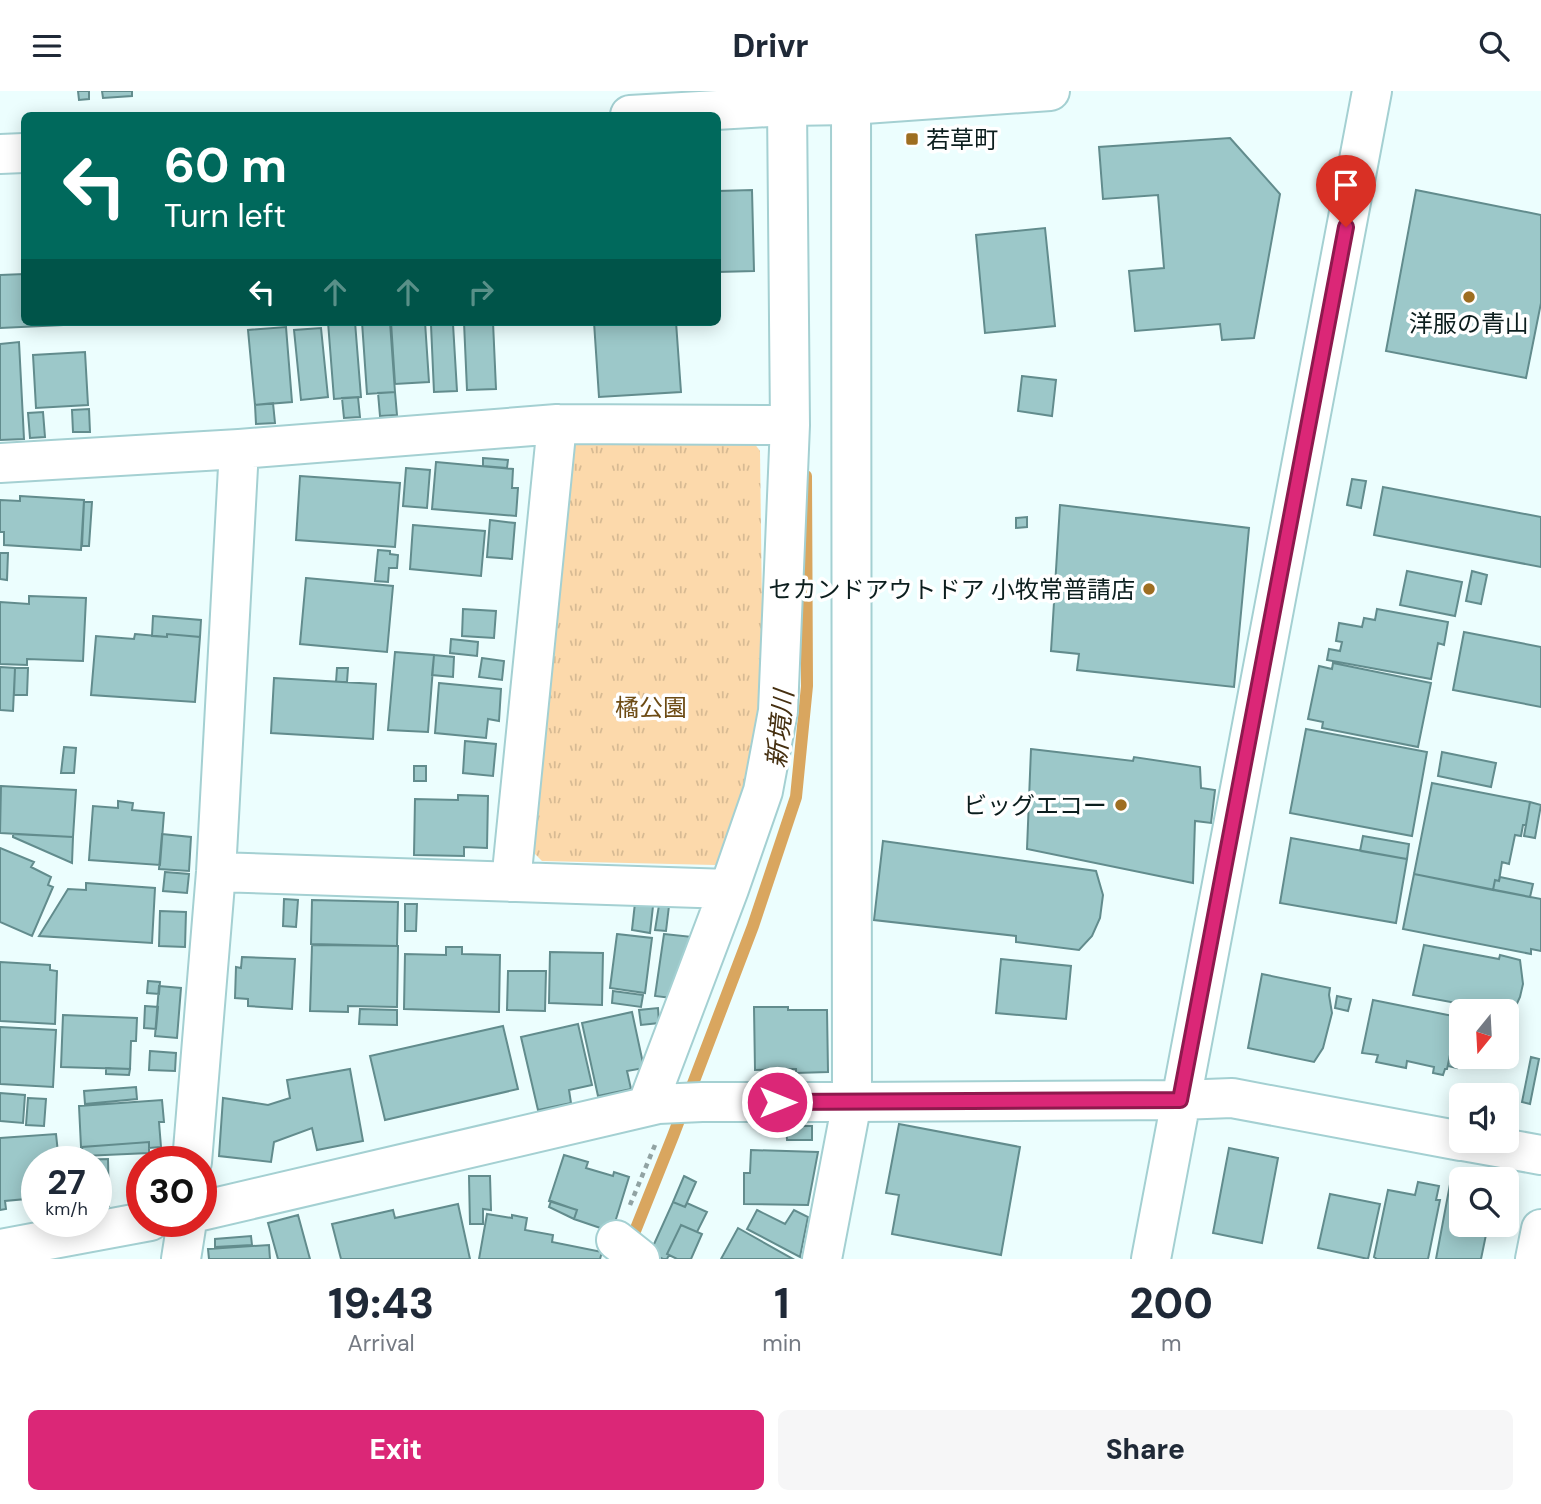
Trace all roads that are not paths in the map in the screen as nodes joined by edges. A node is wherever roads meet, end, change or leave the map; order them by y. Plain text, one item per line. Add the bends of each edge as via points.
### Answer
1 (1049, 91) edge
2 (1371, 91) edge
3 (850, 98) edge
4 (774, 101) edge
5 (661, 112) edge
6 (21, 153) edge
7 (0, 154) edge
8 (557, 424) junction
9 (790, 425) junction
10 (239, 449) junction
11 (0, 463) edge
12 (216, 872) junction
13 (511, 882) junction
14 (729, 889) junction
15 (1180, 1100) junction
16 (852, 1102) junction
17 (669, 1104) junction
18 (1449, 1139) edge
19 (193, 1146) edge
20 (1519, 1152) edge
21 (1541, 1156) edge
22 (217, 1207) edge
23 (126, 1225) edge
24 (1541, 1229) edge
25 (184, 1237) edge
26 (0, 1249) edge
27 (181, 1259) edge
28 (822, 1259) edge
29 (1151, 1259) edge
30 (1535, 1259) edge

1 - 3 street
2 - 15 street
3 - 4 street
3 - 16 street
4 - 5 street
4 - 9 street
6 - 7 street
8 - 9 street
8 - 10 street
8 - 13 street
9 - 14 street via 778,712 763,791
10 - 11 street
10 - 12 street
12 - 13 street
12 - 19 street
13 - 14 street
14 - 17 street
15 - 16 street
15 - 18 street via 1233,1098
15 - 29 street
16 - 17 street
16 - 28 street
17 - 22 street
20 - 21 street
23 - 26 street
24 - 30 street
25 - 27 street

